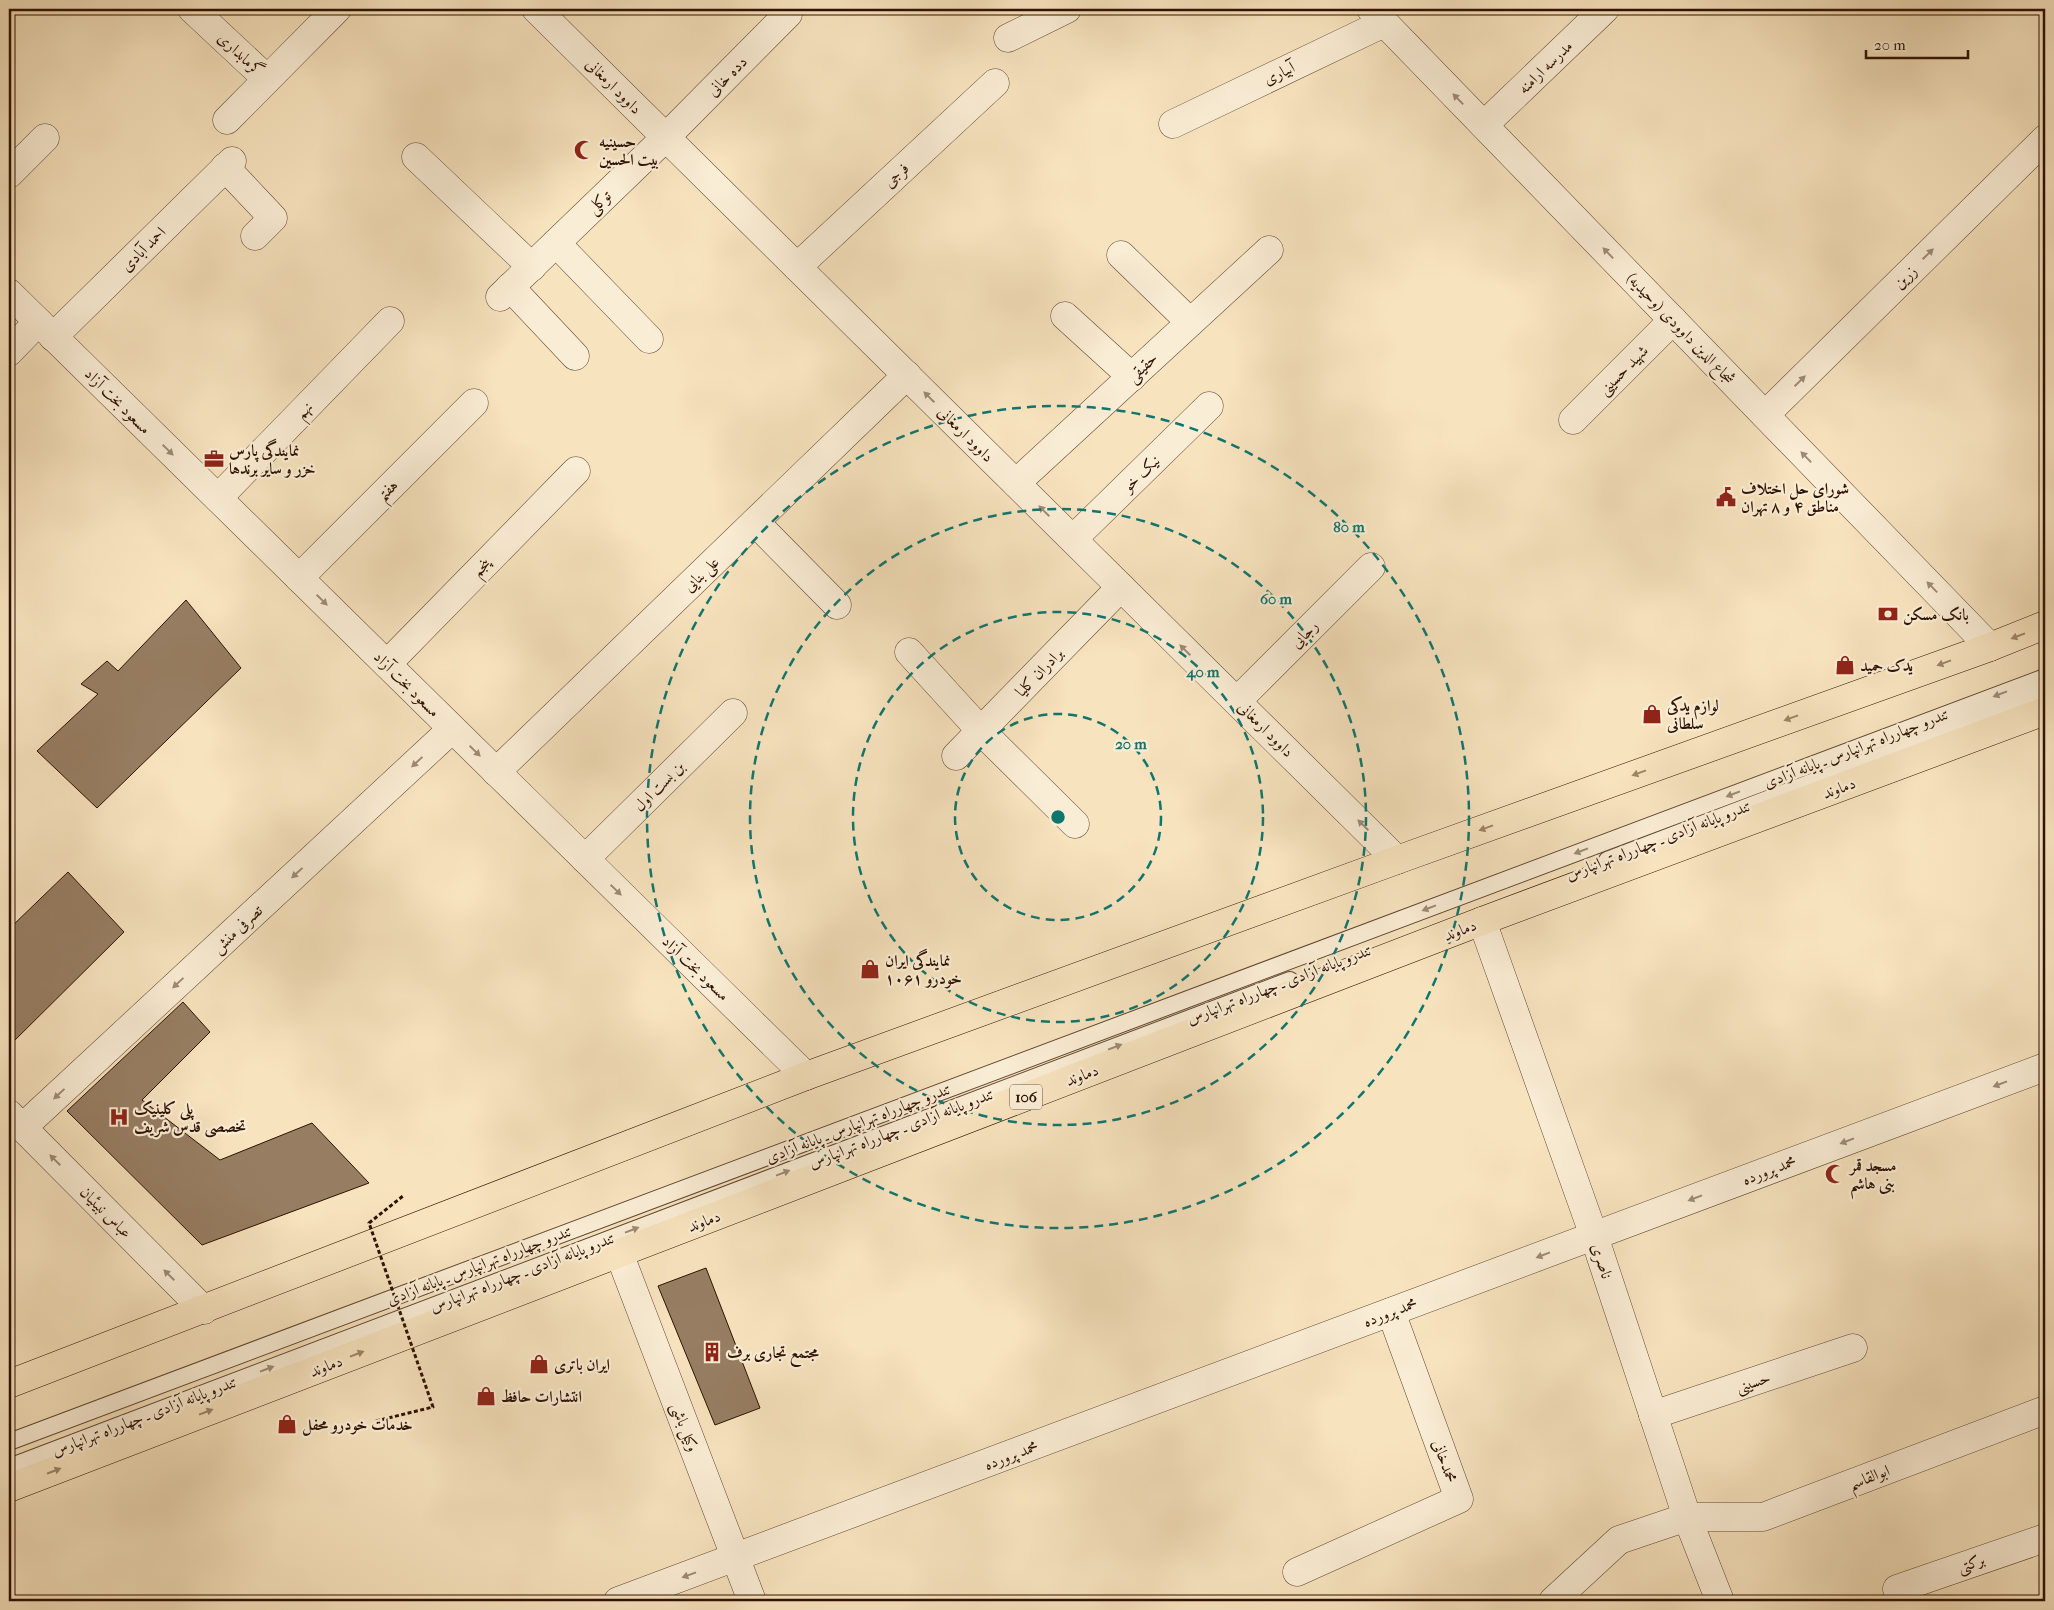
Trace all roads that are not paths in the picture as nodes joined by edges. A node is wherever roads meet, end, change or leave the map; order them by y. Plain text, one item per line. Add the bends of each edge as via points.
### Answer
1 (192, 9) edge
2 (338, 9) edge
3 (536, 9) edge
4 (1067, 9) edge
5 (1605, 9) edge
6 (788, 14) dead end
7 (1378, 16) edge
8 (1008, 38) dead end
9 (267, 79) junction
10 (995, 83) dead end
11 (227, 120) dead end
12 (1173, 124) dead end
13 (1484, 125) junction
14 (666, 137) junction
15 (45, 138) dead end
16 (2045, 139) edge
17 (416, 157) dead end
18 (9, 174) edge
19 (255, 236) dead end
20 (556, 243) junction
21 (1269, 250) dead end
22 (1121, 255) dead end
23 (532, 267) junction
24 (797, 267) junction
25 (9, 293) edge
26 (1065, 316) dead end
27 (1673, 320) junction
28 (390, 321) dead end
29 (1190, 322) junction
30 (46, 329) junction
31 (649, 339) dead end
32 (9, 352) edge
33 (575, 356) dead end
34 (907, 375) junction
35 (1132, 376) junction
36 (474, 403) dead end
37 (1209, 406) dead end
38 (1765, 415) junction
39 (1573, 420) dead end
40 (576, 470) dead end
41 (1016, 483) junction
42 (218, 498) junction
43 (755, 522) junction
44 (1073, 540) junction
45 (1371, 567) dead end
46 (299, 578) junction
47 (1121, 587) junction
48 (837, 605) dead end
49 (2045, 625) edge
50 (1990, 647) junction
51 (908, 652) dead end
52 (387, 664) junction
53 (2045, 677) edge
54 (2045, 693) edge
55 (1237, 701) junction
56 (2045, 711) edge
57 (733, 713) dead end
58 (452, 729) junction
59 (981, 731) junction
60 (956, 756) dead end
61 (496, 772) junction
62 (1075, 824) dead end
63 (585, 859) junction
64 (1397, 860) junction
65 (1482, 921) junction
66 (2045, 1067) edge
67 (806, 1076) junction
68 (16, 1121) edge
69 (1594, 1236) junction
70 (619, 1253) junction
71 (204, 1310) junction
72 (1391, 1312) junction
73 (1853, 1348) dead end
74 (9, 1384) edge
75 (2045, 1410) edge
76 (1653, 1414) junction
77 (9, 1442) edge
78 (9, 1467) edge
79 (9, 1488) edge
80 (1687, 1516) junction
81 (2045, 1538) edge
82 (735, 1558) junction
83 (1297, 1572) dead end
84 (1897, 1589) dead end
85 (618, 1601) edge
86 (752, 1601) edge
87 (1553, 1601) edge
88 (1720, 1601) edge

1 - 9 street, گرمابداری
2 - 9 street, گرمابداری
3 - 14 street, داوود ارمغانی
4 - 8 street
5 - 13 street, مدرسه ارامنه
6 - 14 street, دده خانی
7 - 12 street, آبیاری
13 -> 7 street, شجاع الدین داوودی (وحیدیه)
9 - 11 street, گرمابداری
10 - 24 street, فرجی
27 -> 13 street, شجاع الدین داوودی (وحیدیه)
14 - 20 street, توکلی
14 - 24 street, داوود ارمغانی
15 - 18 street
38 -> 16 street, زرین
17 - 23 street
19 - 30 street, احمد آبادی via 273,218 228,164
20 - 23 street, توکلی
20 - 31 street
21 - 29 street, حقیقی
22 - 29 street
23 - 33 street, توکلی via 505,292
24 - 34 street, داوود ارمغانی
25 - 30 street, مسعود بخت آزاد
26 - 35 street
27 - 38 street, شجاع الدین داوودی (وحیدیه)
27 - 39 street, شهید حسینی
28 - 42 street, نهم
29 - 35 street, حقیقی
30 - 32 street, احمد آبادی
30 -> 42 street, مسعود بخت آزاد
41 -> 34 street, داوود ارمغانی
34 - 43 street, علی بنایی
35 - 41 street, حقیقی
36 - 46 street, هفتم
37 - 44 street, نیک خو
50 -> 38 street, شجاع الدین داوودی (وحیدیه)
40 - 52 street, پنجم
44 -> 41 street, داوود ارمغانی
42 - 46 street, مسعود بخت آزاد
43 - 48 street
43 - 61 street, علی بنایی
44 - 47 street, داوود ارمغانی
45 - 55 street, رجایی
46 -> 52 street, مسعود بخت آزاد
55 -> 47 street, داوود ارمغانی
47 - 59 street, برادران کلیا
49 -> 50 main road
50 -> 64 main road
51 - 59 street
52 - 58 street, مسعود بخت آزاد
53 -> 77 lane, تندرو چهارراه تهرانپارس ـ پایانه آزادی
78 -> 54 lane, تندرو پایانه آزادی ـ چهارراه تهرانپارس
64 -> 55 street, داوود ارمغانی
56 - 65 main road, دماوند / 106
57 - 63 street, بن بست اول
58 -> 61 street, مسعود بخت آزاد
58 -> 68 street, تصرفی منش
59 - 60 street, برادران کلیا
59 - 62 street
61 - 63 street, مسعود بخت آزاد
63 -> 67 street, مسعود بخت آزاد
64 - 67 main road
65 - 69 street, ناصری
65 - 70 main road, دماوند / 106
66 -> 69 street, محمد پرورده
67 - 71 main road
71 -> 68 street, عباس نبیئیان
69 -> 72 street, محمد پرورده
69 - 76 street, ناصری
79 -> 70 main road, دماوند / 106
70 - 82 street, وکیل باشی
71 - 74 main road
72 - 82 street, محمد پرورده
72 - 83 street, محمدخانی via 1459,1500
73 - 76 street, حسینی
75 - 80 street, ابوالقاسم via 1763,1516
76 - 80 street, ناصری
80 - 87 street, ابوالقاسم via 1619,1540
80 - 88 street, ناصری
81 - 84 street, برکتی
82 -> 85 street, محمد پرورده
82 - 86 street, وکیل باشی

